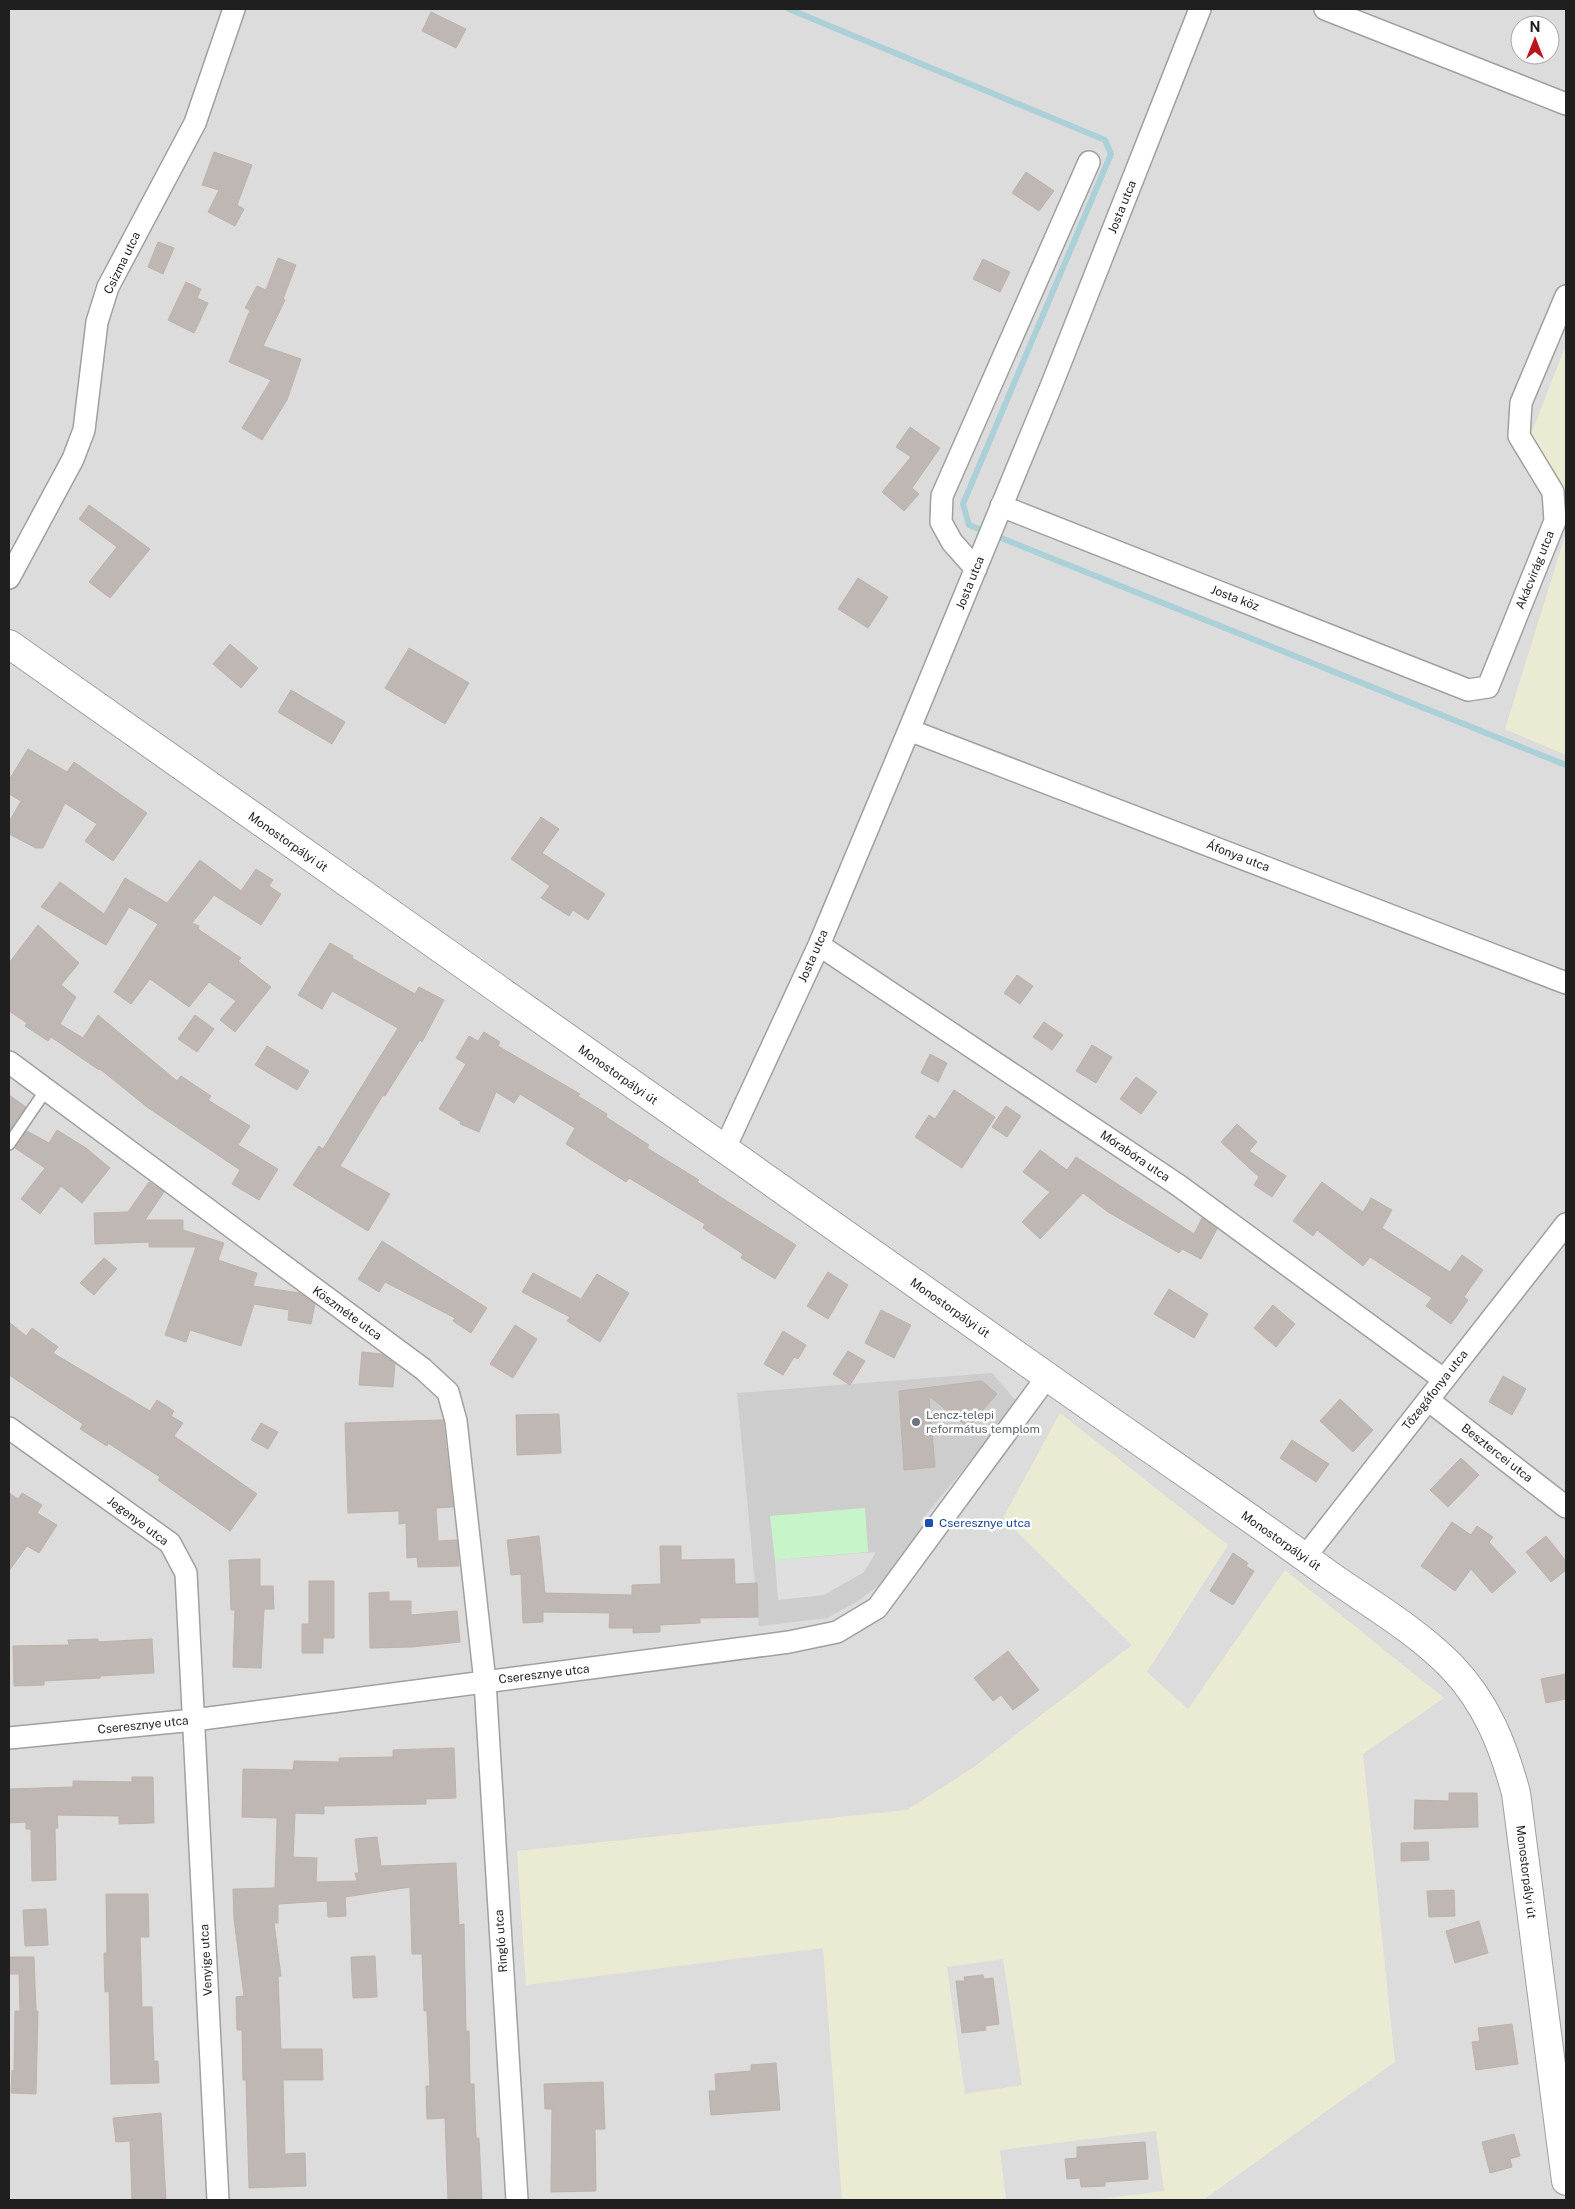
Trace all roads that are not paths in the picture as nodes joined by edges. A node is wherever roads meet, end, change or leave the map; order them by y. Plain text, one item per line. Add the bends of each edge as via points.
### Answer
1 (234, 9) edge
2 (1200, 9) edge
3 (1325, 9) edge
4 (1566, 104) edge
5 (1089, 162) dead end
6 (1566, 296) edge
7 (998, 515) junction
8 (976, 568) junction
9 (9, 578) edge
10 (9, 644) edge
11 (1468, 690) joint
12 (909, 730) junction
13 (819, 945) junction
14 (1566, 983) edge
15 (9, 1062) edge
16 (46, 1090) junction
17 (9, 1144) edge
18 (724, 1150) junction
19 (1566, 1224) edge
20 (1047, 1377) junction
21 (1443, 1379) junction
22 (1428, 1400) junction
23 (9, 1428) edge
24 (1566, 1507) edge
25 (1305, 1557) junction
26 (485, 1682) junction
27 (194, 1720) junction
28 (9, 1738) edge
29 (1566, 2181) edge
30 (218, 2200) edge
31 (517, 2200) edge

1 - 9 street, Csizma utca via 195,123 108,287 97,322 84,430 73,459
2 - 7 street, Josta utca
3 - 4 street
5 - 8 street via 942,496 941,522 952,542
6 - 11 street, Akácvirág utca via 1521,403 1519,436 1553,492 1554,521 1488,687
7 - 8 street, Josta utca
7 - 11 street, Josta köz
8 - 12 street, Josta utca
10 - 18 street, Monostorpályi út
12 - 13 street, Josta utca
12 - 14 street, Áfonya utca
13 - 18 street, Josta utca
13 - 21 street, Mórabóra utca via 1178,1185
15 - 16 street, Köszméte utca
16 - 17 lane
16 - 26 street, Köszméte utca via 423,1369 448,1392 456,1421
18 - 20 street, Monostorpályi út
19 - 21 street, Tőzegáfonya utca
20 - 25 street, Monostorpályi út
20 - 26 street, Cseresznye utca via 877,1608 837,1632 789,1642
21 - 22 street, Tőzegáfonya utca
22 - 24 street, Besztercei utca
22 - 25 street, Tőzegáfonya utca
23 - 27 street, Jegenye utca via 170,1543 186,1573
25 - 29 street, Monostorpályi út via 1427,1644 1451,1666 1492,1724 1516,1793
26 - 27 street, Cseresznye utca
26 - 31 street, Ringló utca
27 - 28 street, Cseresznye utca
27 - 30 street, Venyige utca

